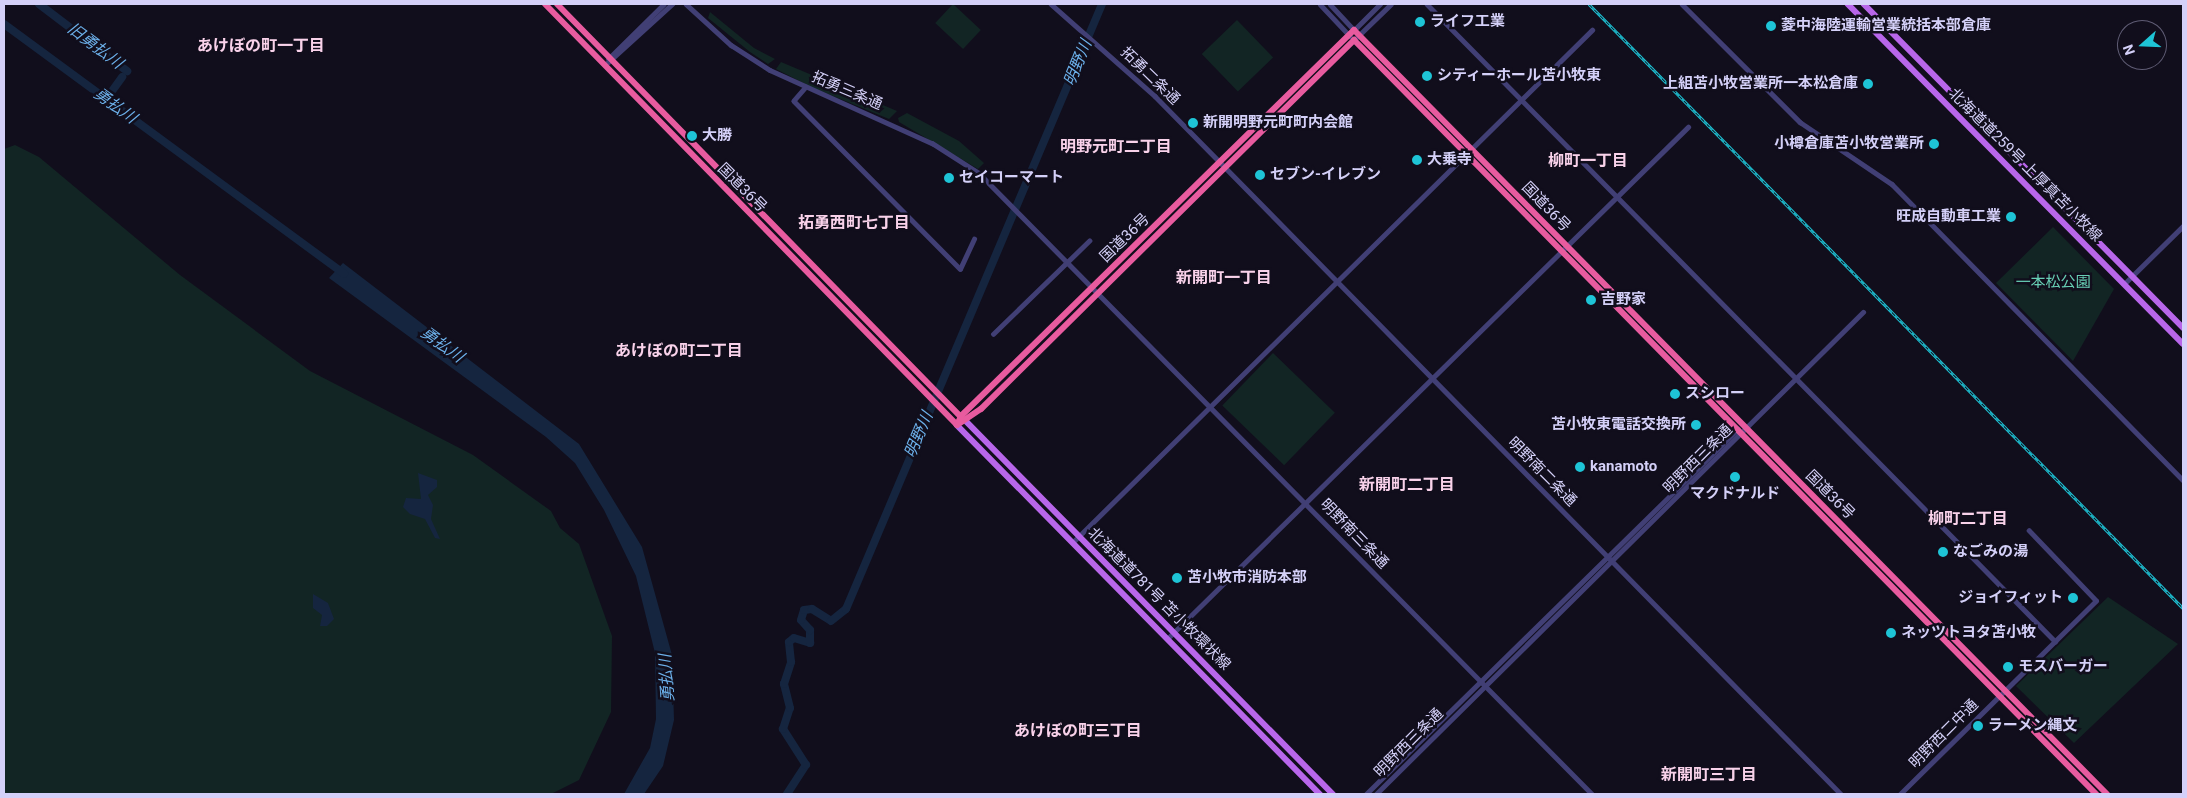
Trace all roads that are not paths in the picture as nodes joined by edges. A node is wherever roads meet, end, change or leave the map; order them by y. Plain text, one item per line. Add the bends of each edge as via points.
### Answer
1 (545, 4) edge
2 (557, 4) edge
3 (664, 4) edge
4 (672, 4) edge
5 (686, 4) edge
6 (1051, 4) edge
7 (1320, 4) edge
8 (1330, 4) edge
9 (1380, 4) edge
10 (1391, 4) edge
11 (1427, 4) edge
12 (1682, 4) edge
13 (1848, 4) edge
14 (1864, 4) edge
15 (1592, 30) dead end
16 (1354, 35) junction
17 (611, 60) junction
18 (605, 65) junction
19 (806, 87) junction
20 (1523, 100) junction
21 (1688, 127) dead end
22 (1472, 149) junction
23 (1467, 154) junction
24 (1223, 165) junction
25 (1618, 196) junction
26 (2183, 226) edge
27 (974, 239) dead end
28 (1088, 242) dead end
29 (1564, 249) junction
30 (1068, 262) junction
31 (2132, 276) junction
32 (1338, 282) junction
33 (2124, 284) junction
34 (1096, 290) junction
35 (1863, 312) dead end
36 (2183, 328) edge
37 (993, 334) dead end
38 (2183, 344) edge
39 (1796, 377) junction
40 (1432, 379) junction
41 (1210, 406) junction
42 (961, 416) junction
43 (966, 422) junction
44 (957, 425) junction
45 (1741, 430) junction
46 (2183, 480) edge
47 (1306, 504) junction
48 (2029, 531) dead end
49 (1079, 536) junction
50 (1073, 542) junction
51 (1608, 557) junction
52 (1612, 562) junction
53 (1174, 632) junction
54 (1168, 638) junction
55 (2055, 641) junction
56 (1483, 684) junction
57 (2002, 693) junction
58 (1320, 794) edge
59 (1334, 794) edge
60 (1366, 794) edge
61 (1376, 794) edge
62 (1592, 794) edge
63 (1841, 794) edge
64 (1900, 794) edge
65 (2096, 794) edge
66 (2106, 794) edge

1 - 18 highway, 国道36号
2 - 17 highway, 国道36号
3 - 17 street
4 - 17 street
5 - 19 street, 拓勇三条通 via 731,46
6 - 24 street, 拓勇二条通
7 - 16 street
8 - 16 street
9 - 16 street
10 - 16 street
11 - 20 street
12 - 46 street via 1800,122 1892,184
13 - 33 main road, 北海道道259号 上厚真苫小牧線
14 - 31 main road, 北海道道259号 上厚真苫小牧線
15 - 20 street
16 - 22 highway, 国道36号
16 - 23 highway, 国道36号
16 - 24 highway, 国道36号
17 - 18 street
17 - 42 highway, 国道36号
18 - 44 highway, 国道36号
19 - 27 street via 794,101 960,269
19 - 30 street, 拓勇三条通 via 932,143 1002,195
20 - 22 street
20 - 25 street
21 - 25 street
22 - 23 street
22 - 29 highway, 国道36号
23 - 29 highway, 国道36号
23 - 32 street
24 - 32 street, 明野南二条通
24 - 34 highway, 国道36号
25 - 29 street
25 - 39 street
26 - 31 street
28 - 30 street
29 - 40 street
29 - 45 highway, 国道36号
30 - 34 street
30 - 37 street
31 - 33 street
31 - 36 main road, 北海道道259号 上厚真苫小牧線
32 - 40 street, 明野南二条通
32 - 41 street
33 - 38 main road, 北海道道259号 上厚真苫小牧線
34 - 41 street, 明野南三条通
34 - 42 highway, 国道36号
34 - 43 highway, 国道36号
35 - 39 street
39 - 45 street
39 - 55 street
40 - 47 street
40 - 51 street, 明野南二条通
41 - 47 street, 明野南三条通
41 - 49 street
42 - 43 highway, 国道36号
42 - 44 highway
43 - 44 highway, 国道36号
43 - 49 main road, 北海道道781号 苫小牧環状線
44 - 50 main road, 北海道道781号 苫小牧環状線
45 - 51 street, 明野西三条通
45 - 52 street, 明野西三条通
45 - 57 highway, 国道36号
47 - 53 street
47 - 56 street, 明野南三条通
48 - 55 street, 明野西二中通 via 2096,601
49 - 50 street
49 - 53 main road, 北海道道781号 苫小牧環状線
50 - 54 main road, 北海道道781号 苫小牧環状線
51 - 52 street, 明野南二条通
51 - 56 street, 明野西三条通
52 - 56 street, 明野西三条通
52 - 63 street, 明野南二条通
53 - 54 street
53 - 59 main road, 北海道道781号 苫小牧環状線
54 - 58 main road, 北海道道781号 苫小牧環状線
55 - 57 street, 明野西二中通
56 - 60 street, 明野西三条通
56 - 61 street, 明野西三条通
56 - 62 street, 明野南三条通
57 - 64 street, 明野西二中通
57 - 65 highway, 国道36号
57 - 66 highway, 国道36号

